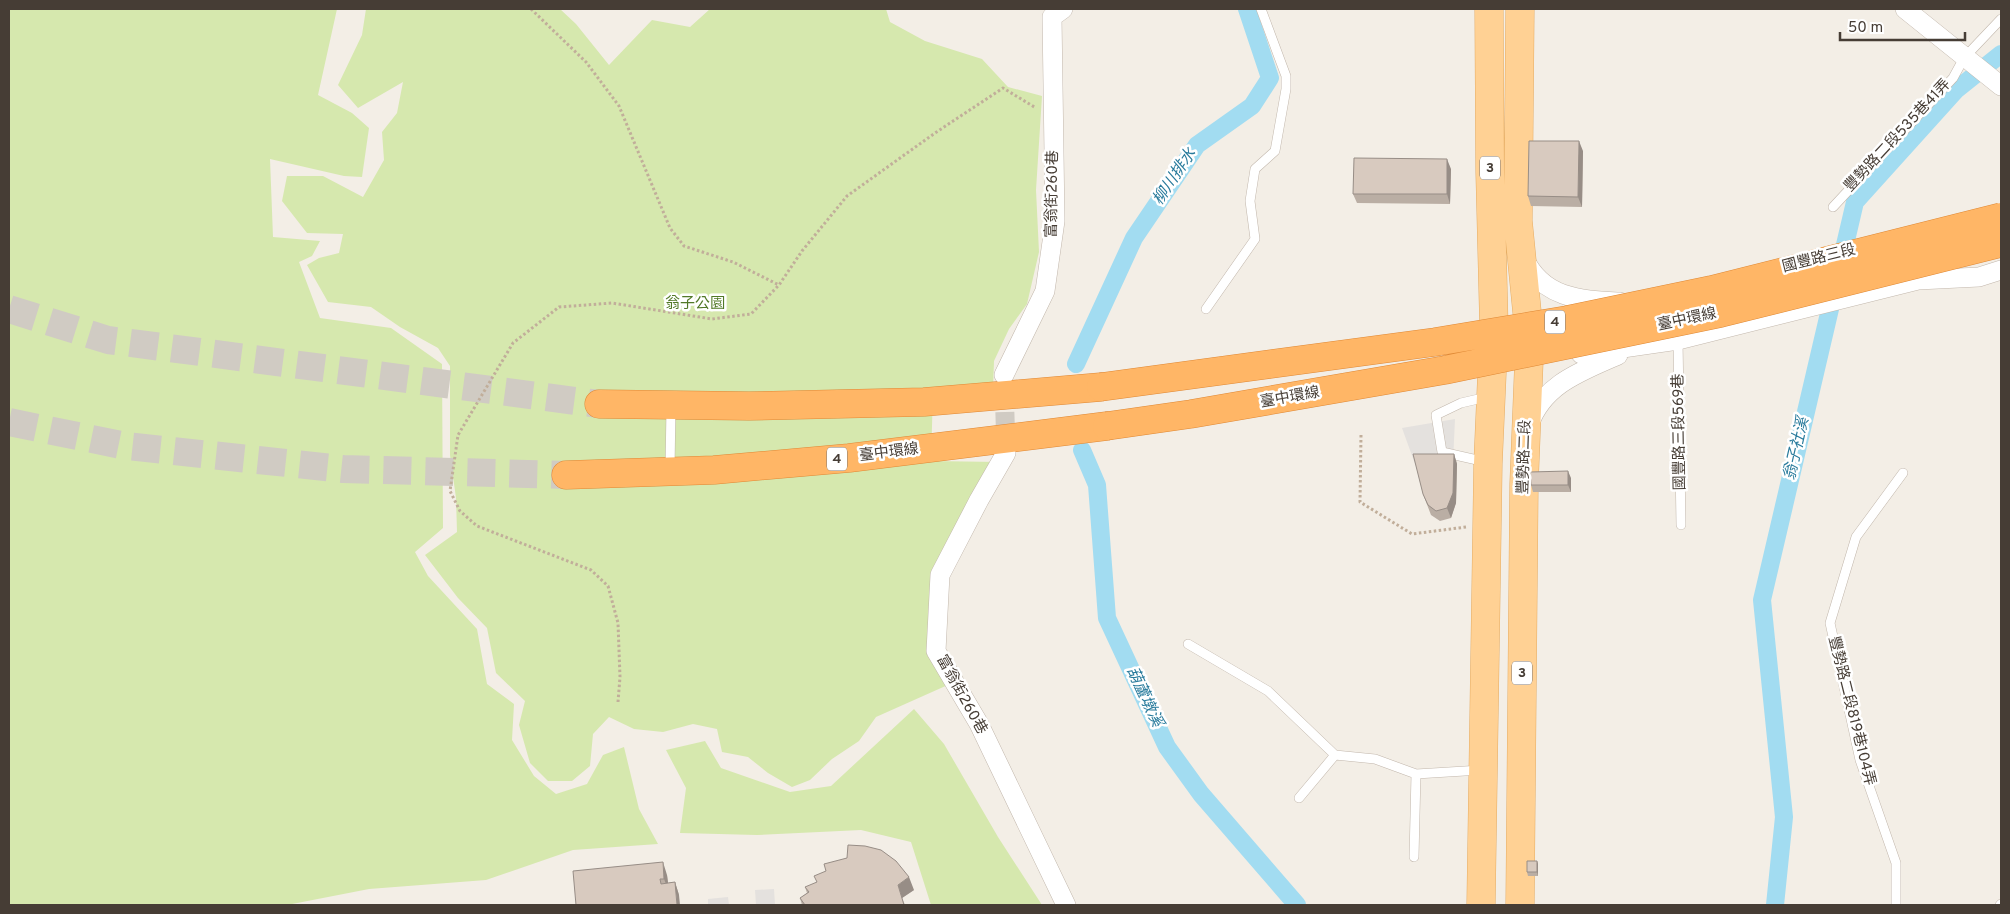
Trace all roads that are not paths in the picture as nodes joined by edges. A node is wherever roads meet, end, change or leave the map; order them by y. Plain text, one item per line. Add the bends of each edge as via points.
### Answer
1 (1063, 9) edge
2 (1261, 9) edge
3 (1489, 9) edge
4 (1520, 9) edge
5 (1905, 9) edge
6 (2001, 19) edge
7 (1969, 61) junction
8 (1996, 82) edge
9 (1833, 207) dead end
10 (2001, 213) edge
11 (2001, 217) edge
12 (2001, 245) edge
13 (1520, 247) junction
14 (2001, 270) edge
15 (1918, 280) junction
16 (1636, 303) junction
17 (1206, 309) dead end
18 (1528, 322) junction
19 (1494, 328) junction
20 (1678, 340) junction
21 (1636, 347) junction
22 (1529, 360) junction
23 (1004, 376) tunnel mouth
24 (1491, 383) junction
25 (599, 404) tunnel mouth
26 (671, 405) junction
27 (1526, 441) junction
28 (1006, 453) tunnel mouth
29 (1488, 462) junction
30 (670, 471) junction
31 (1903, 473) dead end
32 (566, 475) tunnel mouth
33 (1681, 525) dead end
34 (1188, 644) dead end
35 (1335, 756) junction
36 (1483, 770) junction
37 (1416, 774) junction
38 (1299, 798) dead end
39 (1414, 857) dead end
40 (1066, 905) edge
41 (1481, 905) edge
42 (1520, 905) edge
43 (1896, 905) edge

1 - 23 street, 富翁街260巷 via 1052,17 1056,221 1045,291
2 - 17 lane via 1286,76 1275,151 1255,169 1250,201 1255,239
3 - 19 main road, 3
4 - 13 main road, 豐勢路二段 / 3
5 - 7 street
6 - 7 lane, 豐勢路二段535巷41弄
7 - 8 street
7 - 9 lane, 豐勢路二段535巷41弄
10 - 16 street, 國豐路三段
11 - 26 highway, 臺中環線 / 4, bridge via 1711,290 1567,320 1435,342 1101,387 924,402
12 - 15 street via 1963,255
12 - 30 highway, 臺中環線 / 4, bridge via 1721,313 1454,368 1191,414 849,458
13 - 16 street, 國豐路三段 via 1533,272 1558,293 1580,300
13 - 18 main road, 豐勢路二段 / 3
14 - 15 street via 1979,277
15 - 20 street
16 - 18 street, 國豐路三段
18 - 19 street, 國豐路三段
18 - 22 main road, 豐勢路二段 / 3
19 - 24 main road, 3
20 - 21 street
20 - 33 lane, 國豐路三段569巷
21 - 22 street
21 - 27 street via 1553,388 1535,411
22 - 24 street
22 - 27 main road, 豐勢路二段 / 3
24 - 29 main road, 3
24 - 29 lane via 1436,415 1442,452
25 - 26 highway, 臺中環線 / 4
26 - 30 lane
27 - 42 main road, 豐勢路二段 / 3
28 - 40 street, 富翁街260巷 via 940,575 936,651 979,724
29 - 36 main road, 3
30 - 32 highway, 臺中環線 / 4
31 - 43 lane, 豐勢路二段819巷104弄 via 1856,537 1830,623 1860,760 1896,863
34 - 35 lane via 1268,691
35 - 37 lane via 1375,759
35 - 38 lane
36 - 37 lane
36 - 41 main road, 3
37 - 39 lane

